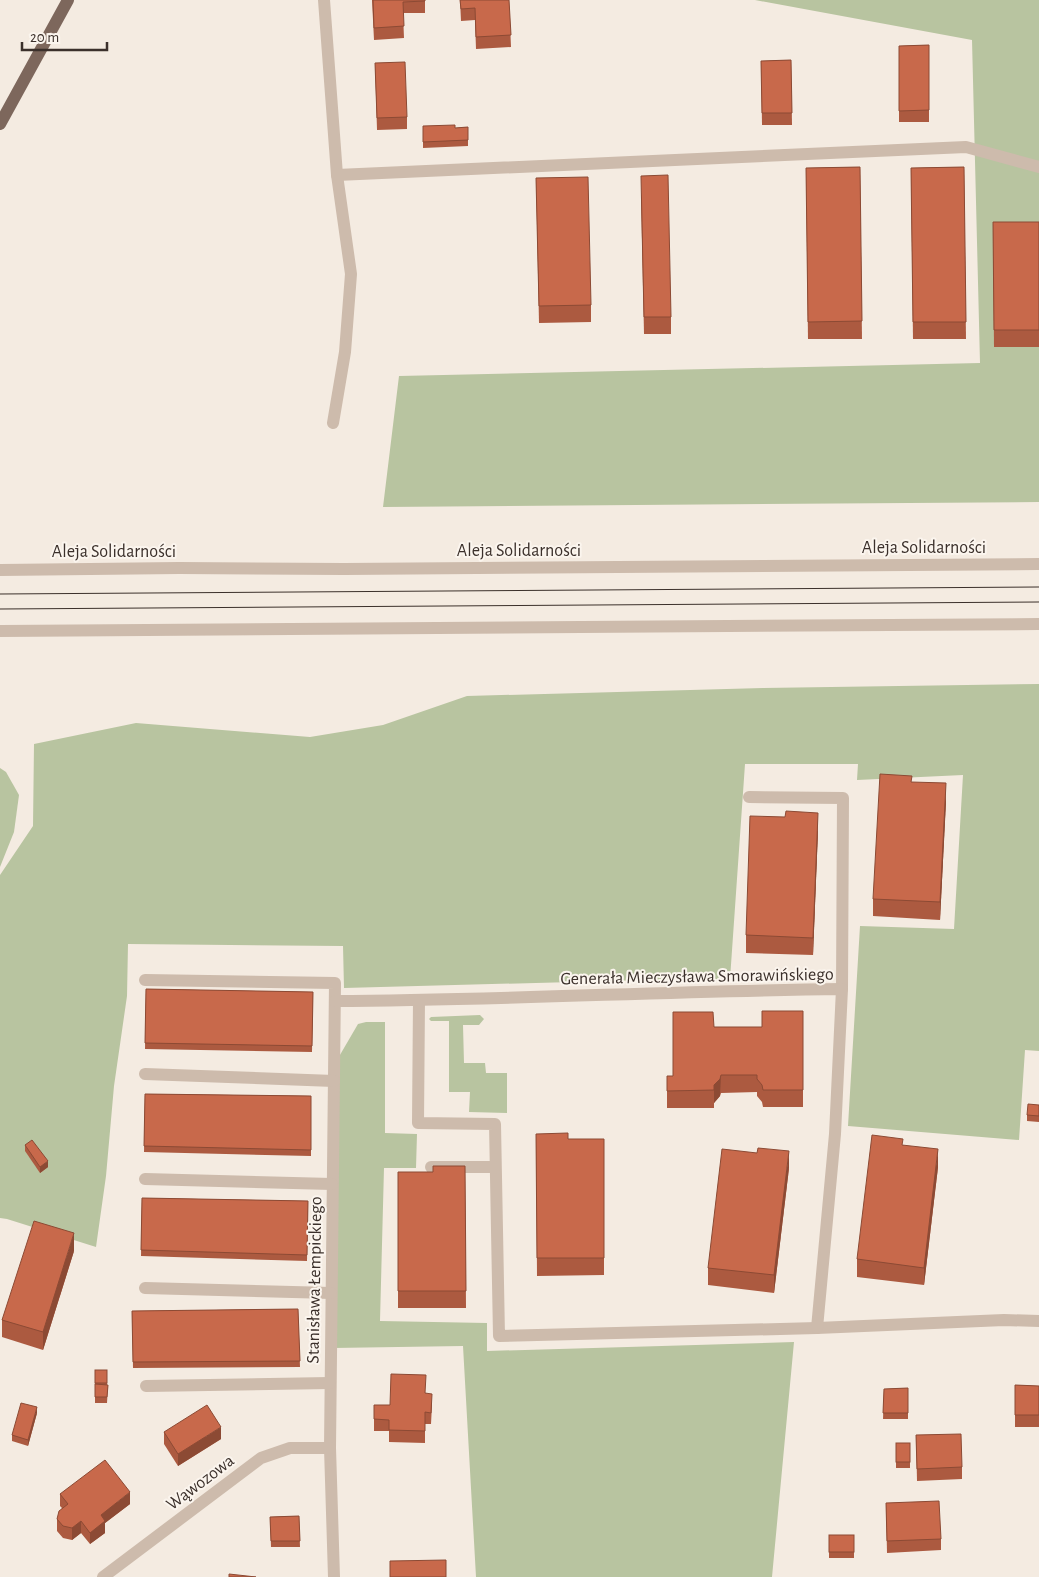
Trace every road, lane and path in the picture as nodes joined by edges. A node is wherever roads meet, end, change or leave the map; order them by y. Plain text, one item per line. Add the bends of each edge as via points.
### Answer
1 (68, 0) edge
2 (324, 0) edge
3 (0, 124) edge
4 (1039, 166) edge
5 (337, 175) junction
6 (333, 423) dead end
7 (1039, 564) edge
8 (0, 570) edge
9 (1039, 624) edge
10 (0, 631) edge
11 (749, 797) dead end
12 (146, 980) dead end
13 (842, 989) junction
14 (419, 1000) junction
15 (334, 1001) junction
16 (145, 1074) dead end
17 (334, 1080) junction
18 (431, 1167) edge
19 (496, 1167) junction
20 (145, 1179) dead end
21 (332, 1184) junction
22 (145, 1288) dead end
23 (331, 1292) junction
24 (1039, 1321) edge
25 (817, 1328) junction
26 (330, 1383) junction
27 (146, 1386) dead end
28 (330, 1448) junction
29 (103, 1577) edge
30 (334, 1577) edge

1 - 3 main road
2 - 5 street
4 - 5 street via 966,147
5 - 6 street via 351,274 345,352
7 - 8 street, Aleja Solidarności
9 - 10 street
11 - 13 street via 843,798
12 - 15 street, Stanisława Łempickiego via 335,984
13 - 14 street, Generała Mieczysława Smorawińskiego
13 - 25 street, Generała Mieczysława Smorawińskiego via 835,1134
14 - 15 street, Generała Mieczysława Smorawińskiego
14 - 19 street via 418,1123 495,1124
15 - 17 street, Stanisława Łempickiego
16 - 17 street
17 - 21 street, Stanisława Łempickiego
18 - 19 street
19 - 25 street via 499,1336
20 - 21 street
21 - 23 street, Stanisława Łempickiego
22 - 23 street
23 - 26 street, Stanisława Łempickiego
24 - 25 street
26 - 27 street
26 - 28 street, Stanisława Łempickiego
28 - 29 street, Wąwozowa via 290,1448 261,1458
28 - 30 street, Stanisława Łempickiego

